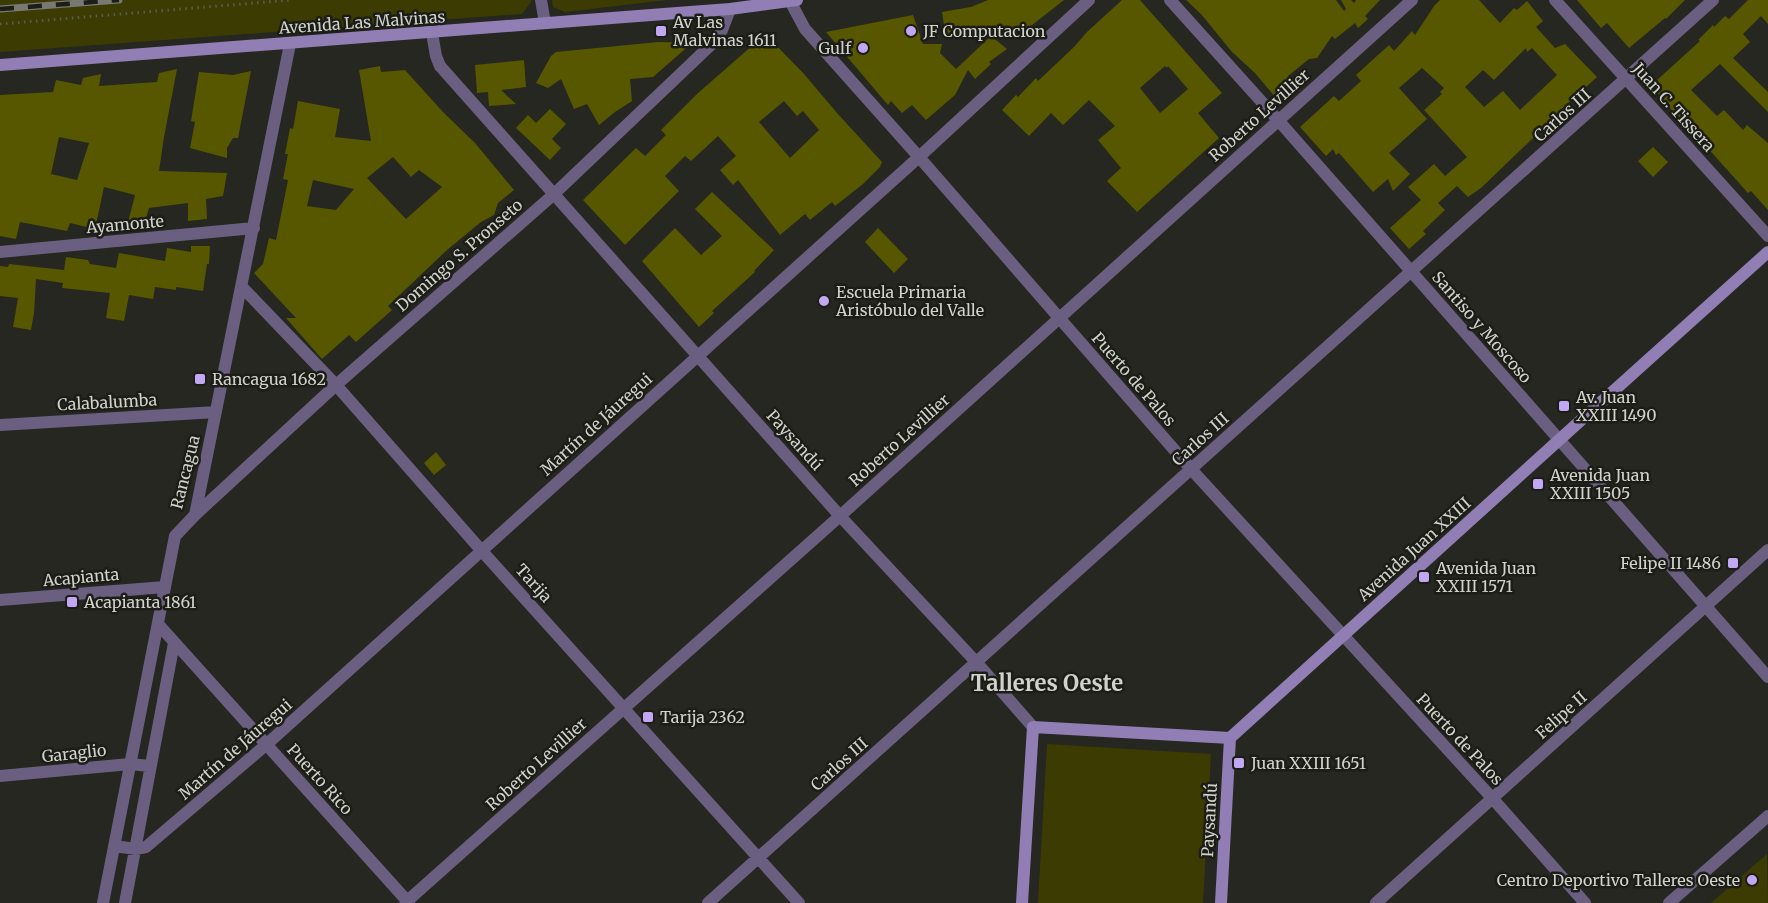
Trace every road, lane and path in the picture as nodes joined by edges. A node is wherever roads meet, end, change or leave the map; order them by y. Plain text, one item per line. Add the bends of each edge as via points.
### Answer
1 (291, 0) edge
2 (541, 0) edge
3 (1089, 0) edge
4 (1170, 0) edge
5 (1412, 0) edge
6 (1555, 0) edge
7 (1713, 0) edge
8 (794, 1) edge
9 (730, 9) junction
10 (545, 23) junction
11 (0, 24) edge
12 (432, 33) junction
13 (290, 44) junction
14 (0, 65) edge
15 (1626, 80) junction
16 (1278, 120) junction
17 (919, 157) junction
18 (553, 195) junction
19 (254, 228) junction
20 (1768, 236) edge
21 (0, 252) edge
22 (1768, 252) edge
23 (1412, 272) junction
24 (242, 287) junction
25 (1059, 318) junction
26 (698, 356) junction
27 (336, 385) junction
28 (216, 412) junction
29 (0, 425) edge
30 (1558, 440) junction
31 (1191, 469) junction
32 (195, 515) junction
33 (840, 516) junction
34 (481, 550) junction
35 (1768, 550) edge
36 (165, 587) junction
37 (0, 600) edge
38 (1705, 607) junction
39 (158, 624) junction
40 (1343, 636) junction
41 (174, 642) junction
42 (977, 663) junction
43 (1768, 677) edge
44 (624, 709) junction
45 (1033, 727) junction
46 (1230, 738) junction
47 (267, 744) junction
48 (130, 764) junction
49 (150, 766) junction
50 (0, 776) edge
51 (1493, 799) junction
52 (1768, 816) edge
53 (114, 846) junction
54 (136, 849) junction
55 (758, 859) junction
56 (407, 902) edge
57 (103, 903) edge
58 (125, 903) edge
59 (708, 903) edge
60 (799, 903) edge
61 (1023, 903) edge
62 (1221, 903) edge
63 (1376, 903) edge
64 (1585, 903) edge
65 (1669, 903) edge

1 - 11 path
2 - 10 street
3 - 17 street, Martín de Jáuregui
4 - 16 street, Santiso y Moscoso
5 - 16 street, Roberto Levillier
6 - 15 street, Juan C. Tissera
7 - 15 street, Carlos III
8 - 9 main road, Avenida Las Malvinas
8 - 17 street, Puerto de Palos via 805,29
9 - 10 main road, Avenida Las Malvinas
9 - 18 street, Domingo S. Pronseto via 716,41
10 - 12 main road, Avenida Las Malvinas
12 - 13 main road, Avenida Las Malvinas
12 - 18 street, Paysandú via 440,66
13 - 14 main road, Avenida Las Malvinas
13 - 19 street, Rancagua
15 - 20 street, Juan C. Tissera
15 - 23 street, Carlos III
16 - 23 street, Santiso y Moscoso
16 - 25 street, Roberto Levillier
17 - 25 street, Puerto de Palos
17 - 26 street, Martín de Jáuregui
18 - 26 street, Paysandú
18 - 27 street, Domingo S. Pronseto
19 - 21 street, Ayamonte
19 - 24 street, Rancagua
22 - 30 main road, Avenida Juan XXIII
23 - 30 street, Santiso y Moscoso
23 - 31 street, Carlos III
24 - 27 street, Tarija
24 - 28 street, Rancagua
25 - 31 street, Puerto de Palos
25 - 33 street, Roberto Levillier
26 - 33 street, Paysandú
26 - 34 street, Martín de Jáuregui
27 - 32 street, Domingo S. Pronseto
27 - 34 street, Tarija
28 - 29 street, Calabalumba
28 - 32 street, Rancagua
30 - 38 street, Santiso y Moscoso
30 - 40 main road, Avenida Juan XXIII
31 - 40 street, Puerto de Palos
31 - 42 street, Carlos III
32 - 36 street, Rancagua via 175,536
33 - 42 street, Paysandú
33 - 44 street, Roberto Levillier
34 - 44 street, Tarija
34 - 47 street, Martín de Jáuregui
35 - 38 street, Felipe II
36 - 37 street, Acapianta
36 - 39 street, Rancagua
38 - 43 street, Santiso y Moscoso
38 - 51 street, Felipe II
39 - 41 street, Puerto Rico
39 - 48 street, Rancagua
40 - 46 main road, Avenida Juan XXIII
40 - 51 street, Puerto de Palos
41 - 47 street, Puerto Rico
41 - 49 street
42 - 45 street, Paysandú
42 - 55 street, Carlos III
44 - 55 street, Tarija
44 - 56 street, Roberto Levillier
45 - 46 main road
45 - 61 main road
46 - 62 main road, Paysandú
47 - 54 street, Martín de Jáuregui via 146,847
47 - 56 street, Puerto Rico
48 - 49 street, Garaglio
48 - 50 street, Garaglio
48 - 53 street, Rancagua
49 - 54 street
51 - 63 street, Felipe II
51 - 64 street, Puerto de Palos
52 - 65 street
53 - 54 street
53 - 57 street, Rancagua
54 - 58 street
55 - 59 street, Carlos III
55 - 60 street, Tarija

